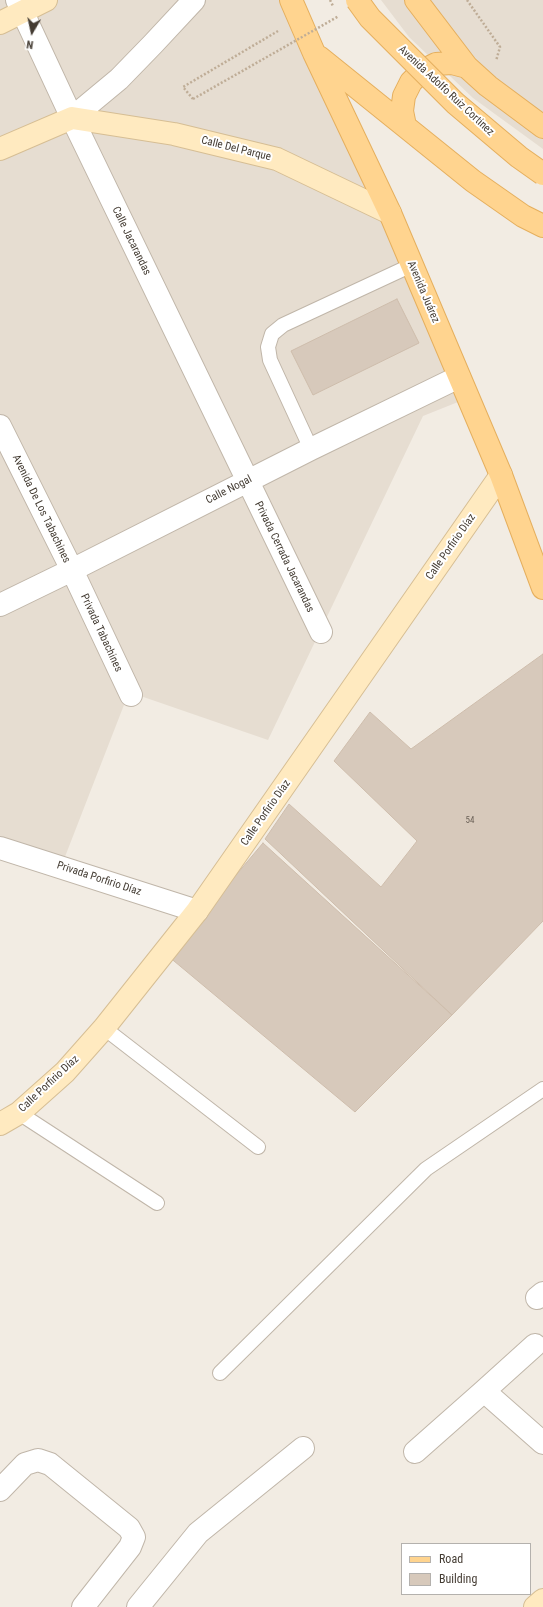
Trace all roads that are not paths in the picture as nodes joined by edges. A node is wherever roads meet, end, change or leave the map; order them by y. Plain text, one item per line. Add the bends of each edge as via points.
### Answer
1 (46, 0) edge
2 (194, 0) edge
3 (357, 0) edge
4 (416, 0) edge
5 (20, 6) edge
6 (295, 9) edge
7 (0, 23) edge
8 (314, 53) junction
9 (467, 66) junction
10 (72, 118) junction
11 (405, 126) junction
12 (543, 127) edge
13 (0, 149) edge
14 (543, 174) edge
15 (390, 213) junction
16 (543, 226) edge
17 (412, 265) junction
18 (459, 377) junction
19 (0, 426) edge
20 (312, 448) junction
21 (501, 475) junction
22 (248, 481) junction
23 (72, 570) junction
24 (543, 588) edge
25 (0, 605) edge
26 (321, 632) dead end
27 (131, 695) dead end
28 (0, 848) edge
29 (198, 911) junction
30 (104, 1028) junction
31 (543, 1089) edge
32 (18, 1113) junction
33 (0, 1124) edge
34 (258, 1147) dead end
35 (157, 1203) dead end
36 (535, 1345) dead end
37 (220, 1373) dead end
38 (484, 1392) junction
39 (543, 1443) edge
40 (302, 1448) dead end
41 (415, 1452) dead end
42 (0, 1490) edge
43 (543, 1600) edge
44 (83, 1607) edge
45 (138, 1607) edge
46 (535, 1607) edge

1 - 5 main road
2 - 10 street via 119,79
3 - 14 main road, Avenida Adolfo Ruiz Cortinez, bridge via 370,18 455,103 518,157
4 - 9 main road
5 - 7 main road
5 - 10 street, Calle Jacarandas
6 - 8 main road, Avenida Juárez
8 - 11 main road
8 - 15 main road, Avenida Juárez
9 - 11 main road via 452,63 436,64 422,71 411,82 404,96 402,111
9 - 12 main road via 488,86
10 - 13 main road
10 - 15 main road, Calle Del Parque via 174,134 277,159
10 - 22 street, Calle Jacarandas
11 - 16 main road via 473,182 523,216
15 - 17 main road, Avenida Juárez
17 - 18 main road, Avenida Juárez
17 - 20 lane via 283,325 272,334 268,347 270,360
18 - 20 street, Calle Nogal
18 - 21 main road, Avenida Juárez
19 - 23 street, Avenida De Los Tabachines
20 - 22 street, Calle Nogal
21 - 24 main road, Avenida Juárez
21 - 29 main road, Calle Porfirio Díaz
22 - 23 street, Calle Nogal
22 - 26 street, Privada Cerrada Jacarandas
23 - 25 street, Calle Nogal
23 - 27 street, Privada Tabachines
28 - 29 street, Privada Porfirio Díaz
29 - 30 main road, Calle Porfirio Díaz
30 - 32 main road, Calle Porfirio Díaz via 65,1072
30 - 34 lane
31 - 37 lane via 426,1169
32 - 33 main road, Calle Porfirio Díaz
32 - 35 lane
36 - 38 street
38 - 39 street
38 - 41 street
40 - 45 street via 198,1533
42 - 44 street via 25,1464 38,1460 50,1464 129,1528 134,1537 130,1546
43 - 46 main road

